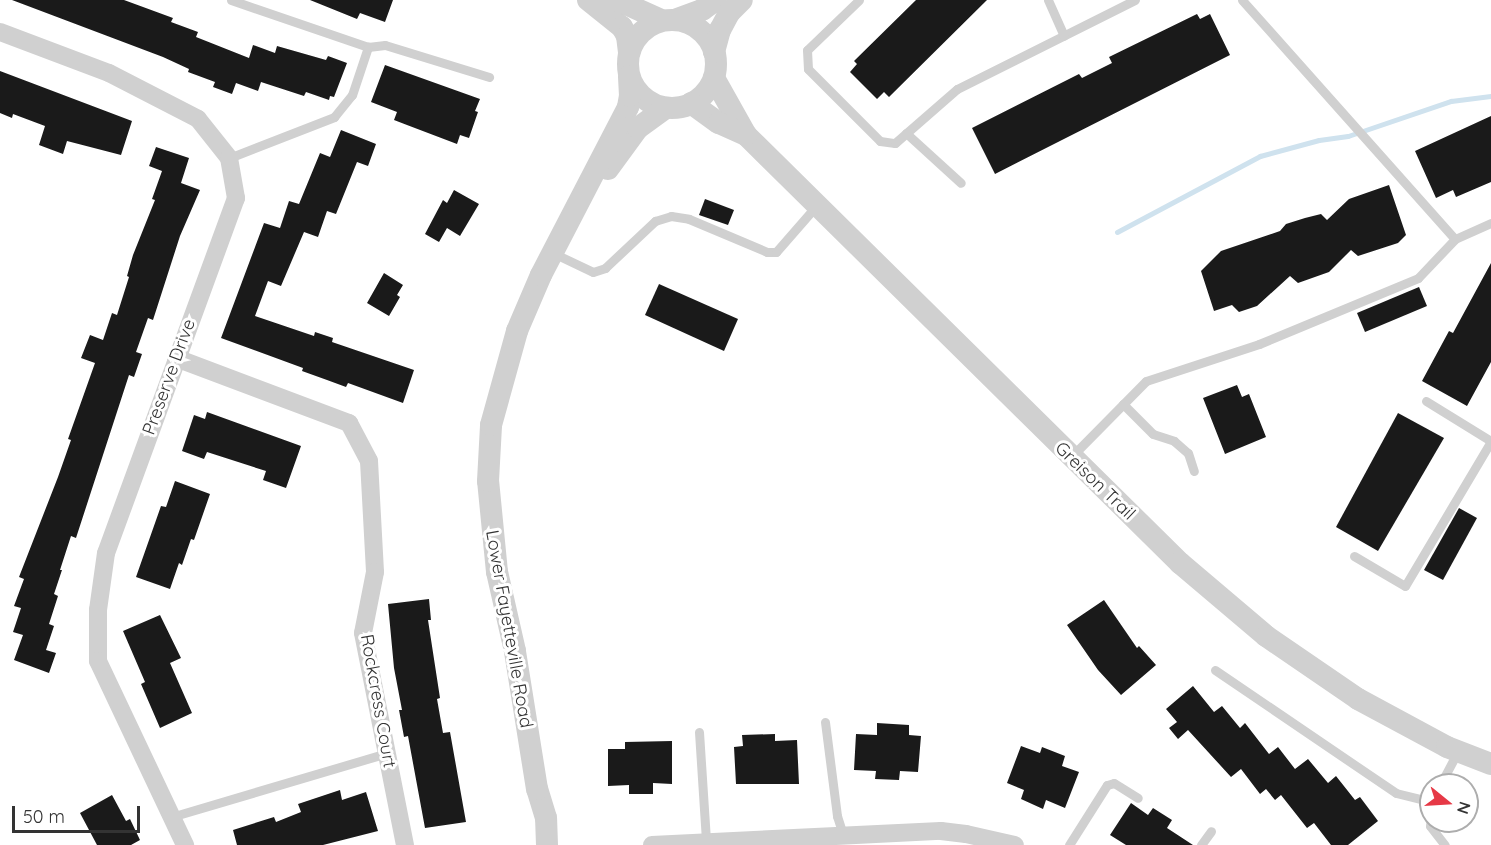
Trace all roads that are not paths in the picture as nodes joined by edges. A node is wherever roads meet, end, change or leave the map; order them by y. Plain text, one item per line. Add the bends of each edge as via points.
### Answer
1 (231, 0) edge
2 (588, 0) edge
3 (617, 0) edge
4 (716, 0) edge
5 (742, 0) edge
6 (859, 0) edge
7 (1048, 0) edge
8 (1135, 0) edge
9 (1242, 0) edge
10 (669, 20) junction
11 (0, 32) edge
12 (1064, 36) junction
13 (368, 47) junction
14 (629, 52) junction
15 (714, 52) junction
16 (629, 75) junction
17 (489, 77) dead end
18 (714, 78) junction
19 (692, 103) junction
20 (666, 108) junction
21 (906, 133) junction
22 (746, 135) junction
23 (229, 158) junction
24 (961, 183) dead end
25 (817, 205) junction
26 (574, 212) junction
27 (1491, 223) edge
28 (1455, 239) junction
29 (553, 253) junction
30 (176, 358) junction
31 (1426, 401) dead end
32 (1123, 404) junction
33 (1491, 441) edge
34 (1070, 458) junction
35 (1194, 471) dead end
36 (1354, 556) dead end
37 (1215, 670) dead end
38 (825, 722) dead end
39 (699, 732) dead end
40 (1458, 751) junction
41 (387, 753) junction
42 (1491, 764) edge
43 (1446, 773) edge
44 (1138, 798) dead end
45 (1419, 800) edge
46 (171, 817) junction
47 (1211, 831) dead end
48 (1436, 833) edge
49 (844, 840) edge
50 (706, 842) junction
51 (185, 845) edge
52 (405, 845) edge
53 (547, 845) edge
54 (652, 845) edge
55 (1015, 845) edge
56 (1069, 845) edge
57 (1201, 845) edge
58 (1445, 845) edge

1 - 13 lane
2 - 14 street via 622,27
3 - 10 street
4 - 10 street via 702,10
5 - 15 street via 729,13
6 - 21 lane via 807,50 808,69 880,141 895,143
7 - 12 lane
8 - 12 lane
9 - 28 lane
10 - 14 street via 641,31
10 - 15 street via 701,30
11 - 23 street, Preserve Drive via 110,73 198,119
12 - 21 lane via 957,89
13 - 17 lane via 385,45
13 - 23 lane via 352,95 334,117
14 - 16 street
15 - 18 street
16 - 20 street via 643,98
16 - 26 street, Lower Fayetteville Road via 628,107
18 - 19 street via 705,93
18 - 22 street, Greison Trail
19 - 20 street
19 - 22 street, Greison Trail via 719,123
20 - 26 street, Lower Fayetteville Road via 638,128
21 - 24 lane
22 - 25 street, Greison Trail
23 - 30 street, Preserve Drive via 236,198
25 - 29 lane via 776,252 671,216 655,221 605,268 593,272
25 - 34 street, Greison Trail
26 - 29 street, Lower Fayetteville Road
27 - 28 lane
28 - 32 lane via 1418,278 1259,344 1146,381
29 - 53 street, Lower Fayetteville Road via 505,369 491,425 488,481 497,572 515,651 537,789 546,818
30 - 41 street, Rockcress Court via 349,423 369,461 375,572 363,633
30 - 46 street, Preserve Drive via 106,553 98,610 98,661
31 - 33 lane
32 - 34 lane
32 - 35 lane via 1153,434 1174,441 1188,453
33 - 36 lane via 1405,586
34 - 40 street, Greison Trail via 1180,563 1266,636 1358,699
37 - 45 lane via 1396,794
38 - 49 lane via 837,816
39 - 50 lane
40 - 42 street, Greison Trail
40 - 43 lane
41 - 46 lane
41 - 52 street, Rockcress Court
44 - 56 lane via 1114,783 1107,785
46 - 51 street, Preserve Drive
47 - 57 lane
48 - 58 lane
49 - 50 street
49 - 55 street via 940,831
50 - 54 street

